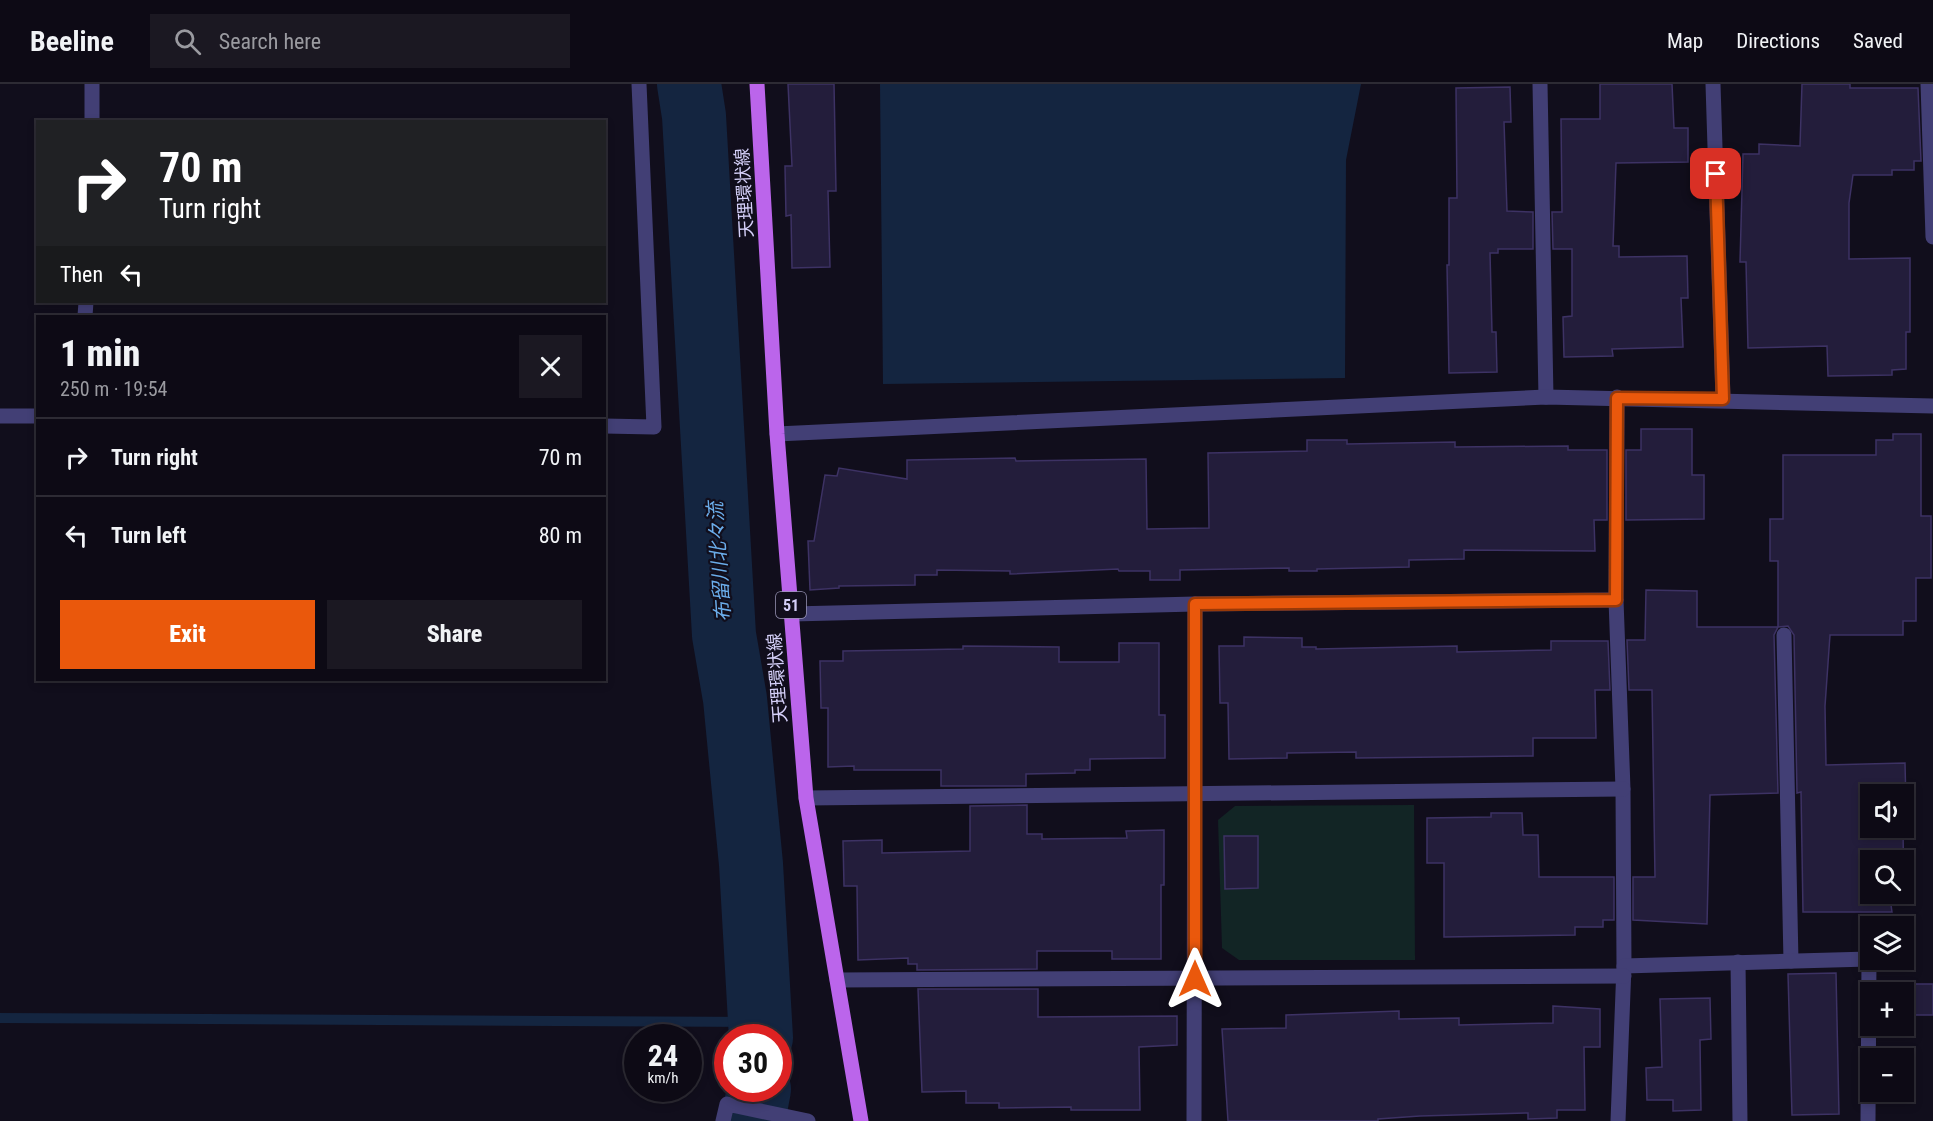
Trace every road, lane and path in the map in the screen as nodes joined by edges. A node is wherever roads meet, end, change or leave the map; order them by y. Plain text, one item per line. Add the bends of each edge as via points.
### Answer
1 (92, 84) edge
2 (639, 84) edge
3 (757, 84) edge
4 (1540, 84) edge
5 (1713, 84) edge
6 (1928, 84) edge
7 (92, 120) edge
8 (1933, 237) edge
9 (1546, 398) junction
10 (1617, 398) junction
11 (1723, 399) junction
12 (1933, 406) edge
13 (0, 416) edge
14 (36, 416) edge
15 (606, 426) edge
16 (777, 434) junction
17 (1616, 600) junction
18 (1195, 604) junction
19 (792, 614) junction
20 (1784, 635) dead end
21 (1623, 789) junction
22 (1195, 792) junction
23 (806, 798) junction
24 (1791, 961) junction
25 (1738, 962) junction
26 (1624, 971) junction
27 (1195, 979) junction
28 (837, 980) junction
29 (723, 1121) edge
30 (808, 1121) edge
31 (861, 1121) edge
32 (1194, 1121) edge
33 (1618, 1121) edge
34 (1740, 1121) edge
35 (1868, 1121) edge

1 - 7 street
2 - 15 street via 654,427
3 - 16 main road, 天理環状線 / 51
4 - 9 street
5 - 11 street
6 - 8 street
9 - 10 street
9 - 16 street
10 - 11 street
10 - 17 street
11 - 12 street
13 - 14 street
16 - 19 main road, 天理環状線 / 51
17 - 18 street
17 - 21 street
18 - 19 street
18 - 22 street
19 - 23 main road, 天理環状線 / 51
20 - 24 street
21 - 22 street
21 - 26 street
22 - 23 street
22 - 27 street
23 - 28 main road, 天理環状線 / 51
24 - 25 street
24 - 35 street via 1869,959
25 - 26 street
25 - 34 street
26 - 27 street
26 - 33 street
27 - 28 street
27 - 32 street
28 - 31 main road, 天理環状線 / 51
29 - 30 street via 727,1104

